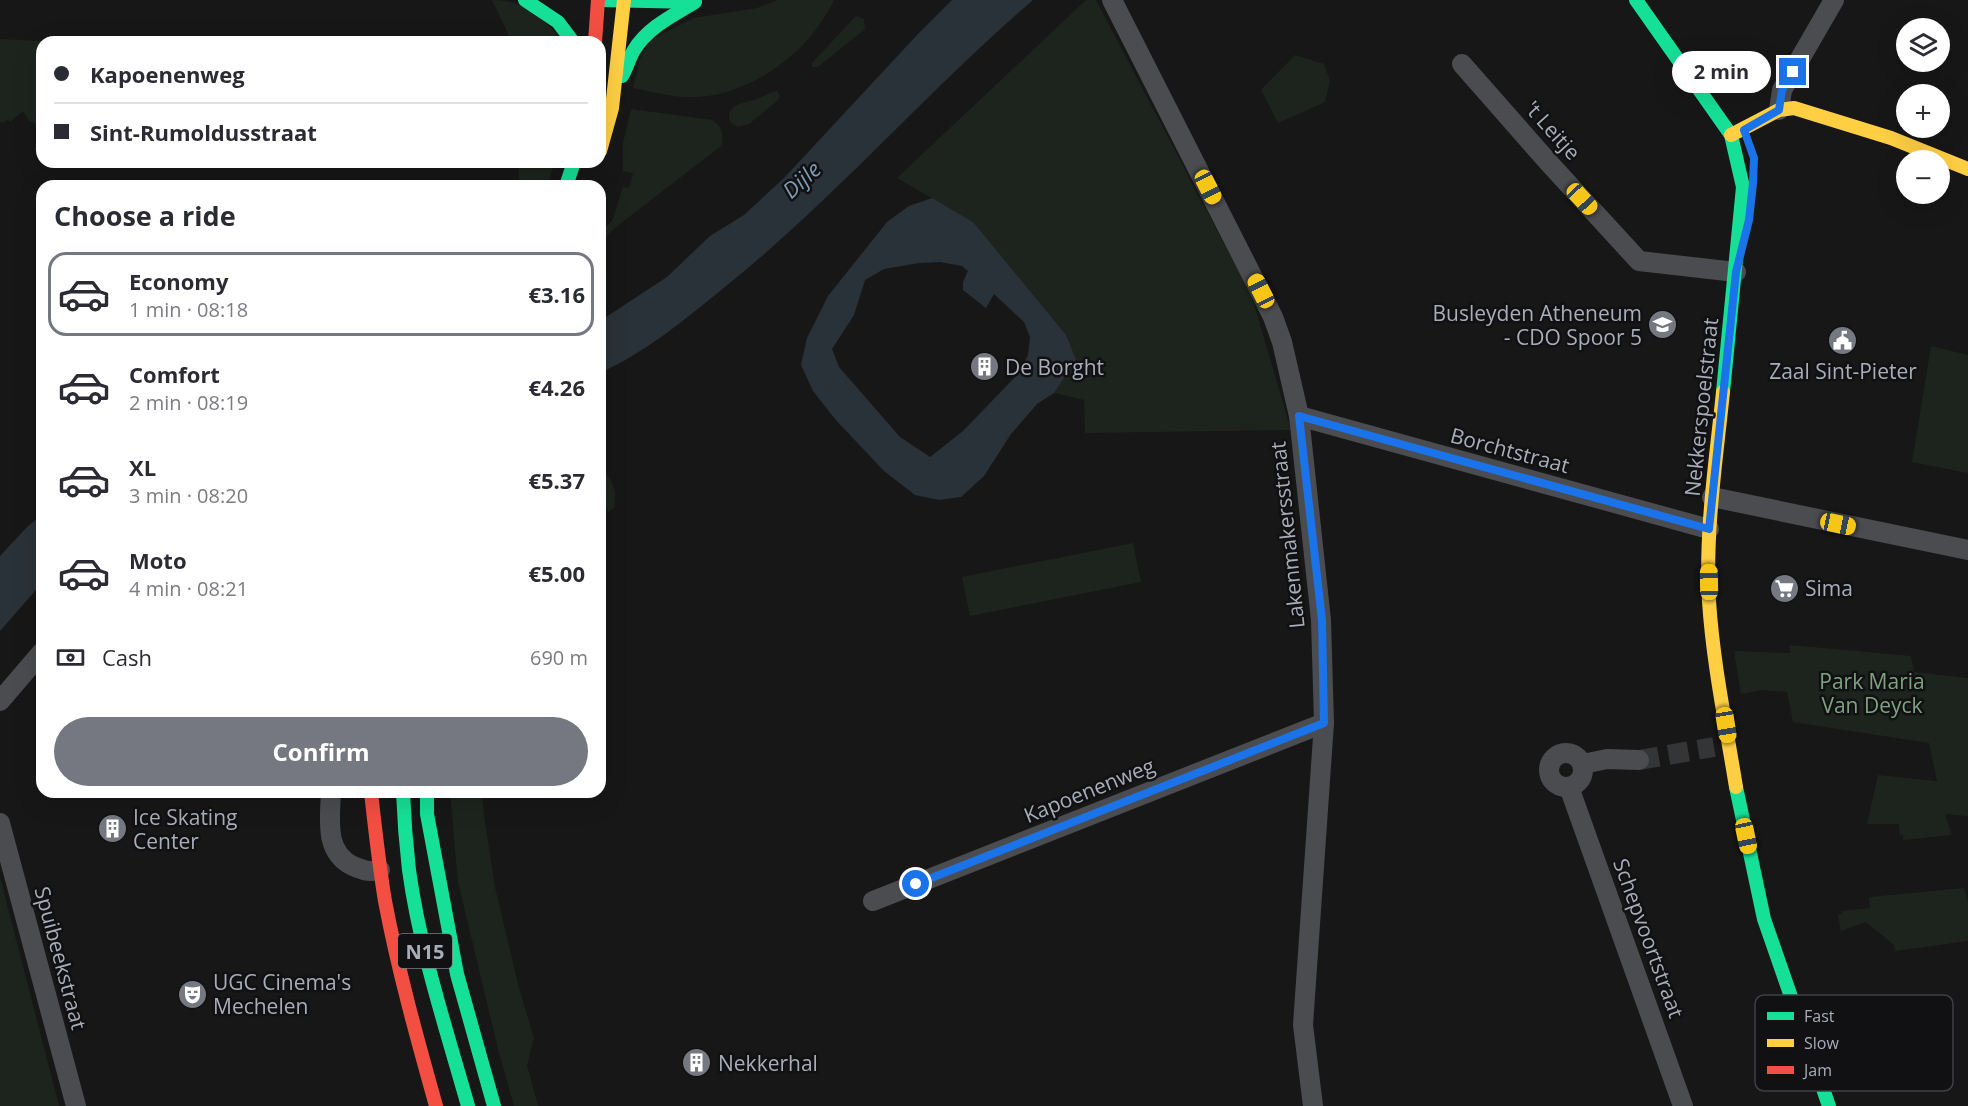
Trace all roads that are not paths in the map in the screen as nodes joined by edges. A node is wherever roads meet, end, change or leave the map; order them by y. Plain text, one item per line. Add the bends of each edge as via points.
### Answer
1 (525, 0) edge
2 (599, 0) edge
3 (712, 0) edge
4 (1112, 0) edge
5 (1834, 0) edge
6 (623, 1) edge
7 (1637, 1) edge
8 (695, 2) junction
9 (570, 36) edge
10 (596, 36) edge
11 (1462, 64) dead end
12 (615, 85) junction
13 (1724, 100) dead end
14 (1779, 110) junction
15 (1734, 115) dead end
16 (606, 131) edge
17 (1741, 135) junction
18 (1753, 166) dead end
19 (1968, 169) edge
20 (1736, 272) junction
21 (1299, 416) junction
22 (1712, 497) junction
23 (1709, 529) junction
24 (1968, 549) edge
25 (36, 659) edge
26 (0, 701) edge
27 (1324, 723) junction
28 (1639, 760) tunnel mouth
29 (1583, 764) junction
30 (1569, 787) junction
31 (331, 798) edge
32 (372, 798) edge
33 (403, 798) edge
34 (428, 798) edge
35 (0, 823) edge
36 (380, 870) junction
37 (873, 901) dead end
38 (1790, 995) edge
39 (1824, 1091) edge
40 (76, 1106) edge
41 (436, 1106) edge
42 (468, 1106) edge
43 (494, 1106) edge
44 (1313, 1106) edge
45 (1683, 1106) edge
46 (1829, 1106) edge

1 - 9 main road via 551,14
2 - 6 main road
2 - 10 main road
3 - 8 main road
4 - 21 street, Lakenmakersstraat via 1273,317
5 - 14 street via 1782,90
6 - 8 main road
6 - 12 main road
7 - 13 main road, Nekkerspoelstraat
7 - 17 main road, Nekkerspoelstraat
8 - 12 main road via 650,32 635,49 628,68
11 - 20 street, 't Leitje via 1639,261
12 - 16 main road
14 - 17 main road
14 - 19 main road via 1794,108
15 - 17 main road, Nekkerspoelstraat
17 - 20 main road, Nekkerspoelstraat via 1743,187
18 - 20 main road, Nekkerspoelstraat via 1749,220
20 - 22 main road, Nekkerspoelstraat
21 - 23 street, Borchtstraat
21 - 27 street, Lakenmakersstraat via 1322,620
22 - 23 main road, Nekkerspoelstraat
22 - 24 street
23 - 38 main road, Nekkerspoelstraat via 1709,599 1721,744 1737,794 1764,919
25 - 26 street
27 - 37 street, Kapoenenweg
27 - 44 street, Lakenmakersstraat via 1303,1025
28 - 29 street, Schepvoortstraat via 1607,759
29 - 30 street via 1582,778
29 - 30 street, Schepvoortstraat via 1570,753 1561,753 1551,761 1549,772 1553,782
30 - 45 street, Schepvoortstraat
31 - 36 street via 332,844 344,862 367,872
32 - 36 main road
33 - 42 main road, N15 via 403,826 421,935
34 - 43 main road, N15 via 457,974
35 - 40 street, Spuibeekstraat
36 - 41 main road
39 - 46 main road, Nekkerspoelstraat

